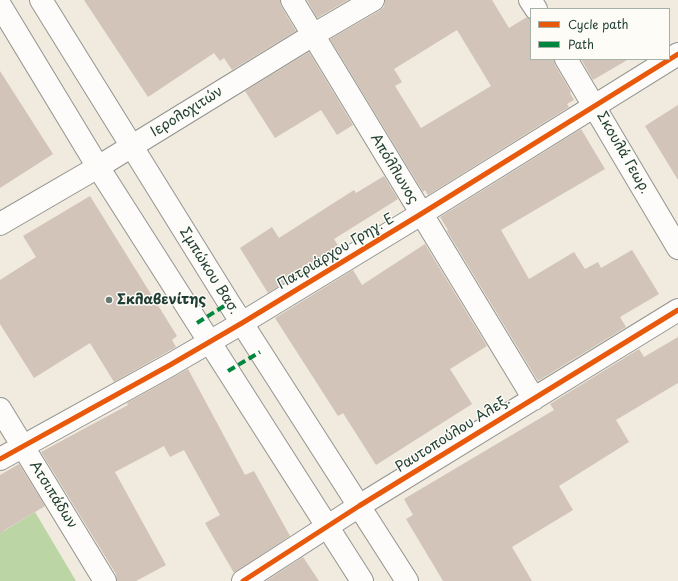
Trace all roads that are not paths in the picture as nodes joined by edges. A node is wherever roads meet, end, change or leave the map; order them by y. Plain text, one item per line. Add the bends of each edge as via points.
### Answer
1 (41, 0) edge
2 (292, 0) edge
3 (373, 0) edge
4 (0, 5) edge
5 (313, 35) junction
6 (567, 60) edge
7 (669, 60) edge
8 (596, 106) junction
9 (131, 147) junction
10 (98, 167) junction
11 (421, 214) junction
12 (0, 224) edge
13 (678, 248) edge
14 (678, 310) edge
15 (242, 323) junction
16 (210, 342) junction
17 (534, 399) junction
18 (0, 409) edge
19 (22, 446) junction
20 (0, 458) edge
21 (359, 506) junction
22 (327, 526) junction
23 (106, 581) edge
24 (243, 581) edge
25 (362, 581) edge
26 (406, 581) edge

1 - 9 street, Σμπώκου Βασ.
2 - 5 street, Απόλλωνος
3 - 5 street, Ιερολοχιτών
4 - 10 street
5 - 9 street, Ιερολοχιτών
5 - 11 street, Απόλλωνος
6 - 8 street, Σκουλά Γεωρ.
7 - 8 street, Πατριάρχου Γρηγ. Ε
8 - 11 street, Πατριάρχου Γρηγ. Ε
8 - 13 street, Σκουλά Γεωρ.
9 - 10 street, Ιερολοχιτών
9 - 15 street, Σμπώκου Βασ.
10 - 12 street, Ιερολοχιτών
10 - 16 street
11 - 15 street, Πατριάρχου Γρηγ. Ε
11 - 17 street, Απόλλωνος
14 - 17 street, Ραυτοπούλου Αλεξ.
15 - 16 street, Πατριάρχου Γρηγ. Ε
15 - 21 street, Σμπώκου Βασ.
16 - 19 street, Πατριάρχου Γρηγ. Ε
16 - 22 street
17 - 21 street, Ραυτοπούλου Αλεξ.
18 - 19 street, Ατσιπάδων
19 - 20 street, Πατριάρχου Γρηγ. Ε
19 - 23 street, Ατσιπάδων
21 - 22 street, Ραυτοπούλου Αλεξ.
21 - 26 street, Σμπώκου Βασ.
22 - 24 street, Ραυτοπούλου Αλεξ.
22 - 25 street

